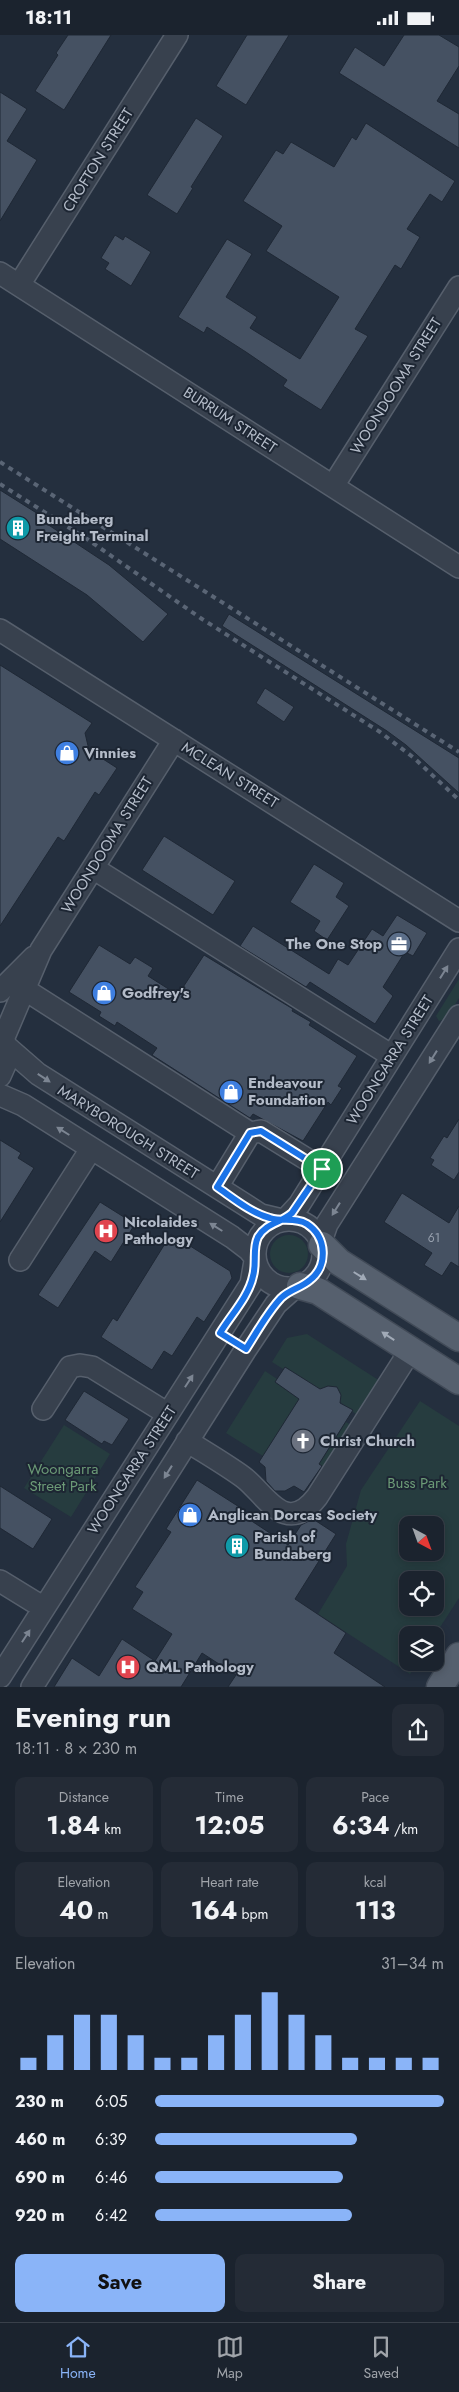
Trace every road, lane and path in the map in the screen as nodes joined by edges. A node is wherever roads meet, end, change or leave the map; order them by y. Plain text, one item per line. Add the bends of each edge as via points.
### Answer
1 (177, 35) edge
2 (0, 273) edge
3 (19, 285) junction
4 (459, 287) edge
5 (333, 486) junction
6 (459, 567) edge
7 (0, 630) edge
8 (174, 740) junction
9 (93, 868) junction
10 (459, 921) edge
11 (459, 949) edge
12 (41, 950) junction
13 (24, 989) junction
14 (0, 991) edge
15 (459, 1016) edge
16 (4, 1039) edge
17 (392, 1056) junction
18 (0, 1076) edge
19 (0, 1095) edge
20 (250, 1133) junction
21 (91, 1149) junction
22 (322, 1169) junction
23 (217, 1187) junction
24 (284, 1219) junction
25 (322, 1243) junction
26 (255, 1258) junction
27 (20, 1260) dead end
28 (297, 1287) junction
29 (220, 1333) junction
30 (459, 1338) edge
31 (246, 1349) junction
32 (410, 1351) junction
33 (458, 1379) edge
34 (43, 1409) dead end
35 (168, 1413) junction
36 (187, 1441) junction
37 (0, 1581) edge
38 (60, 1582) junction
39 (87, 1599) junction
40 (44, 1608) junction
41 (459, 1657) edge
42 (0, 1677) edge
43 (32, 1687) edge
44 (440, 1687) edge

1 - 3 street, CROFTON STREET
2 - 3 street, BURRUM STREET
3 - 5 street, BURRUM STREET
4 - 5 street, WOONDOOMA STREET
5 - 6 street, BURRUM STREET
7 - 8 street, MCLEAN STREET
8 - 9 street, WOONDOOMA STREET
8 - 10 street, MCLEAN STREET
9 - 12 street, WOONDOOMA STREET
9 - 17 street
17 -> 11 street, WOONGARRA STREET
12 - 13 street, WOONDOOMA STREET
12 - 14 street, WOONDOOMA STREET
13 - 16 street, WOONDOOMA STREET
13 - 20 street
15 -> 25 street via 326,1224
16 - 18 street, WOONDOOMA STREET via 6,1063
16 -> 23 street, MARYBOROUGH STREET via 38,1075
17 - 22 street, WOONGARRA STREET
21 -> 19 street via 23,1105
20 - 22 street via 261,1131
20 - 23 street
26 -> 21 street via 241,1242
21 - 27 street
22 - 24 street, WOONGARRA STREET via 298,1205
23 - 24 street, MARYBOROUGH STREET via 261,1215
24 - 25 street via 307,1224
24 - 26 street via 272,1223 258,1237
25 - 28 street via 321,1265 313,1278
25 -> 30 main road via 339,1262
26 - 28 street via 258,1271 274,1285
26 - 29 street, WOONGARRA STREET via 251,1284
28 - 31 street, WOONGARRA STREET via 276,1304
32 -> 28 main road via 318,1291
29 - 31 street
35 -> 29 street, WOONGARRA STREET
31 - 36 street, WOONGARRA STREET
32 - 33 main road
32 - 36 street via 317,1497 302,1510 287,1513 272,1507 247,1480
34 - 35 street via 70,1367 80,1365 92,1367
35 - 38 street, WOONGARRA STREET
36 -> 39 street, WOONGARRA STREET
37 - 40 street
38 - 39 street
38 - 40 street, WOONGARRA STREET
39 - 43 street, WOONGARRA STREET
42 -> 40 street, WOONGARRA STREET
41 - 44 main road

